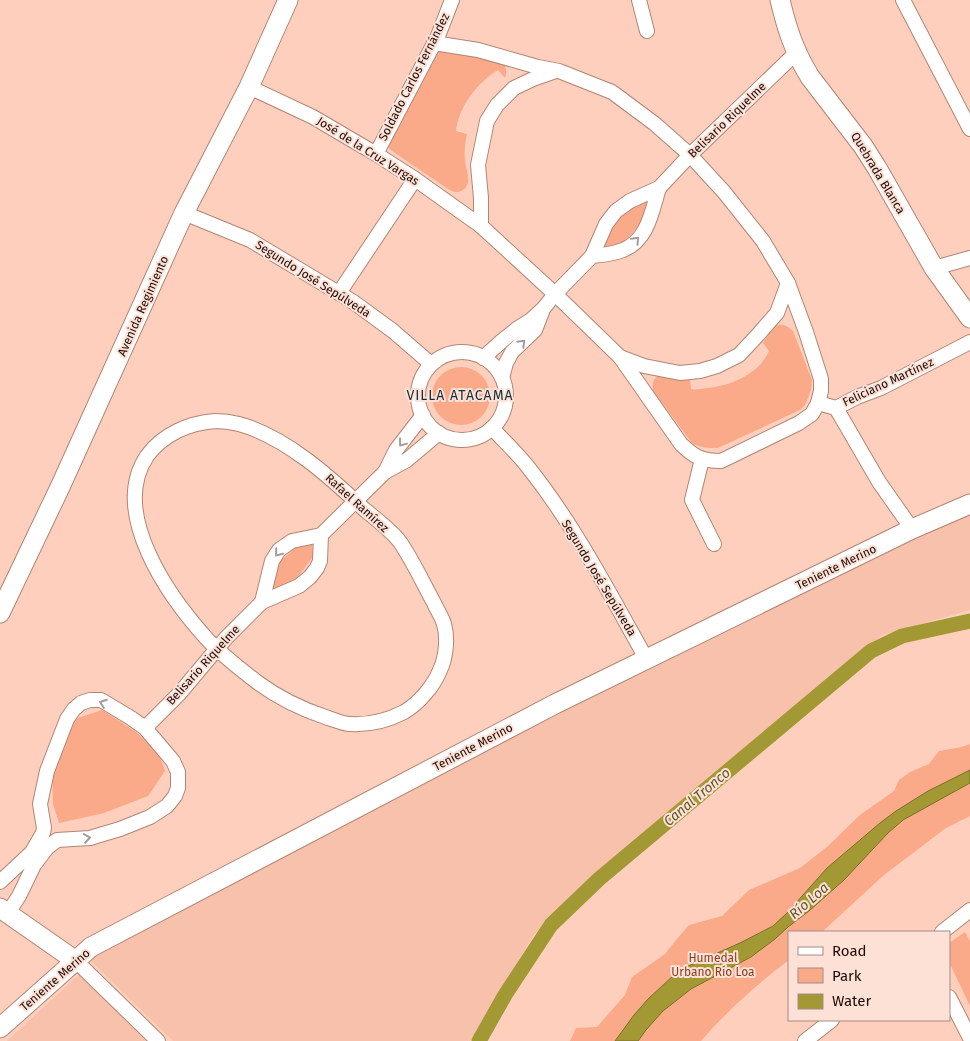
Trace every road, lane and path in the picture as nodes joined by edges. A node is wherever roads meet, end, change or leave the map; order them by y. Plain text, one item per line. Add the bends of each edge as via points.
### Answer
1 (288, 0) edge
2 (452, 0) edge
3 (639, 0) edge
4 (780, 0) edge
5 (903, 0) edge
6 (648, 31) dead end
7 (434, 43) junction
8 (796, 53) junction
9 (559, 71) junction
10 (249, 87) junction
11 (970, 129) edge
12 (376, 154) junction
13 (690, 155) junction
14 (415, 179) junction
15 (659, 188) junction
16 (184, 213) junction
17 (481, 226) junction
18 (592, 256) junction
19 (970, 258) edge
20 (934, 268) junction
21 (788, 283) junction
22 (338, 292) junction
23 (555, 294) junction
24 (543, 308) junction
25 (970, 318) edge
26 (970, 342) edge
27 (620, 357) junction
28 (483, 358) junction
29 (431, 364) junction
30 (502, 378) junction
31 (818, 402) junction
32 (836, 408) junction
33 (423, 415) junction
34 (492, 428) junction
35 (439, 433) junction
36 (702, 459) junction
37 (385, 472) junction
38 (356, 501) junction
39 (970, 504) edge
40 (912, 530) junction
41 (321, 535) junction
42 (714, 544) dead end
43 (262, 602) junction
44 (0, 613) edge
45 (217, 648) junction
46 (647, 660) junction
47 (145, 728) junction
48 (44, 828) junction
49 (57, 840) junction
50 (0, 882) edge
51 (4, 910) edge
52 (970, 910) edge
53 (943, 931) edge
54 (76, 961) junction
55 (950, 999) edge
56 (831, 1021) edge
57 (0, 1028) edge
58 (970, 1038) edge
59 (158, 1041) edge
60 (805, 1041) edge

1 - 10 street, Avenida Regimiento
2 - 7 street, Soldado Carlos Fernández
3 - 6 street
4 - 8 street, Quebrada Blanca
5 - 11 street
7 - 9 street via 478,50
7 - 12 street, Soldado Carlos Fernández
8 - 13 street, Belisario Riquelme
8 - 20 street, Quebrada Blanca via 810,77 878,168
9 - 13 street via 612,92
9 - 17 street via 514,88 487,121 478,165
10 - 12 street, José de la Cruz Vargas via 313,117
10 - 16 street, Avenida Regimiento
12 - 14 street, José de la Cruz Vargas
13 - 15 street, Belisario Riquelme
13 - 21 street via 763,242
14 - 17 street, José de la Cruz Vargas
14 - 22 street
15 - 18 street, Belisario Riquelme via 616,211 606,224
18 -> 15 street, Belisario Riquelme via 622,251 635,244 647,227
16 - 22 street, Segundo José Sepúlveda via 250,240
16 - 44 street, Avenida Regimiento
17 - 23 street, José de la Cruz Vargas
18 - 23 street, Belisario Riquelme
19 - 20 street
20 - 25 street, Quebrada Blanca
21 - 27 street, José de la Cruz Vargas via 777,313 756,338 739,355 717,366 680,373 644,366
21 - 31 street via 821,380
22 - 29 street, Segundo José Sepúlveda via 393,331
23 - 24 street, Belisario Riquelme
23 - 27 street, José de la Cruz Vargas
24 - 28 street, Belisario Riquelme
30 -> 24 street, Belisario Riquelme via 512,352 535,330
26 - 32 street, Feliciano Martínez
27 - 36 street, José de la Cruz Vargas via 681,444
28 - 29 street via 456,352
28 - 30 street
29 - 33 street via 418,388 418,402
30 - 34 street, Belisario Riquelme via 506,391 505,405
31 - 32 street, Feliciano Martínez
31 - 36 street via 812,414 799,423 728,458 721,461
32 - 40 street via 879,482
33 - 35 street
33 -> 37 street via 396,450
34 - 35 street via 480,436 466,439
34 - 46 street, Segundo José Sepúlveda via 550,496
35 - 37 street via 407,460
36 - 42 street via 692,500
37 - 38 street
38 - 41 street
38 - 45 street, Rafael Ramírez via 300,456 262,433 236,423 205,422 160,441 146,459 136,481 135,503 140,534 173,597
38 - 45 street, Rafael Ramírez via 399,540 444,624 446,644 440,670 414,706 390,719 348,724 290,702 259,683
39 - 40 street, Teniente Merino
40 - 46 street, Teniente Merino
41 - 43 street, Belisario Riquelme via 320,561 310,577
41 -> 43 street via 292,541 278,550
43 - 45 street, Belisario Riquelme
45 - 47 street, Belisario Riquelme via 179,694
46 - 54 street, Teniente Merino via 555,704 91,947
47 -> 48 street via 102,700 90,700 74,709 47,771 40,804
49 -> 47 street via 90,838 120,829 150,817 172,800 178,783 176,766
48 - 49 street
48 - 50 street via 32,852
49 - 51 street via 34,865 19,896
51 - 54 street
52 - 53 street
54 - 57 street, Teniente Merino
54 - 59 street
55 - 58 street
56 - 60 street

